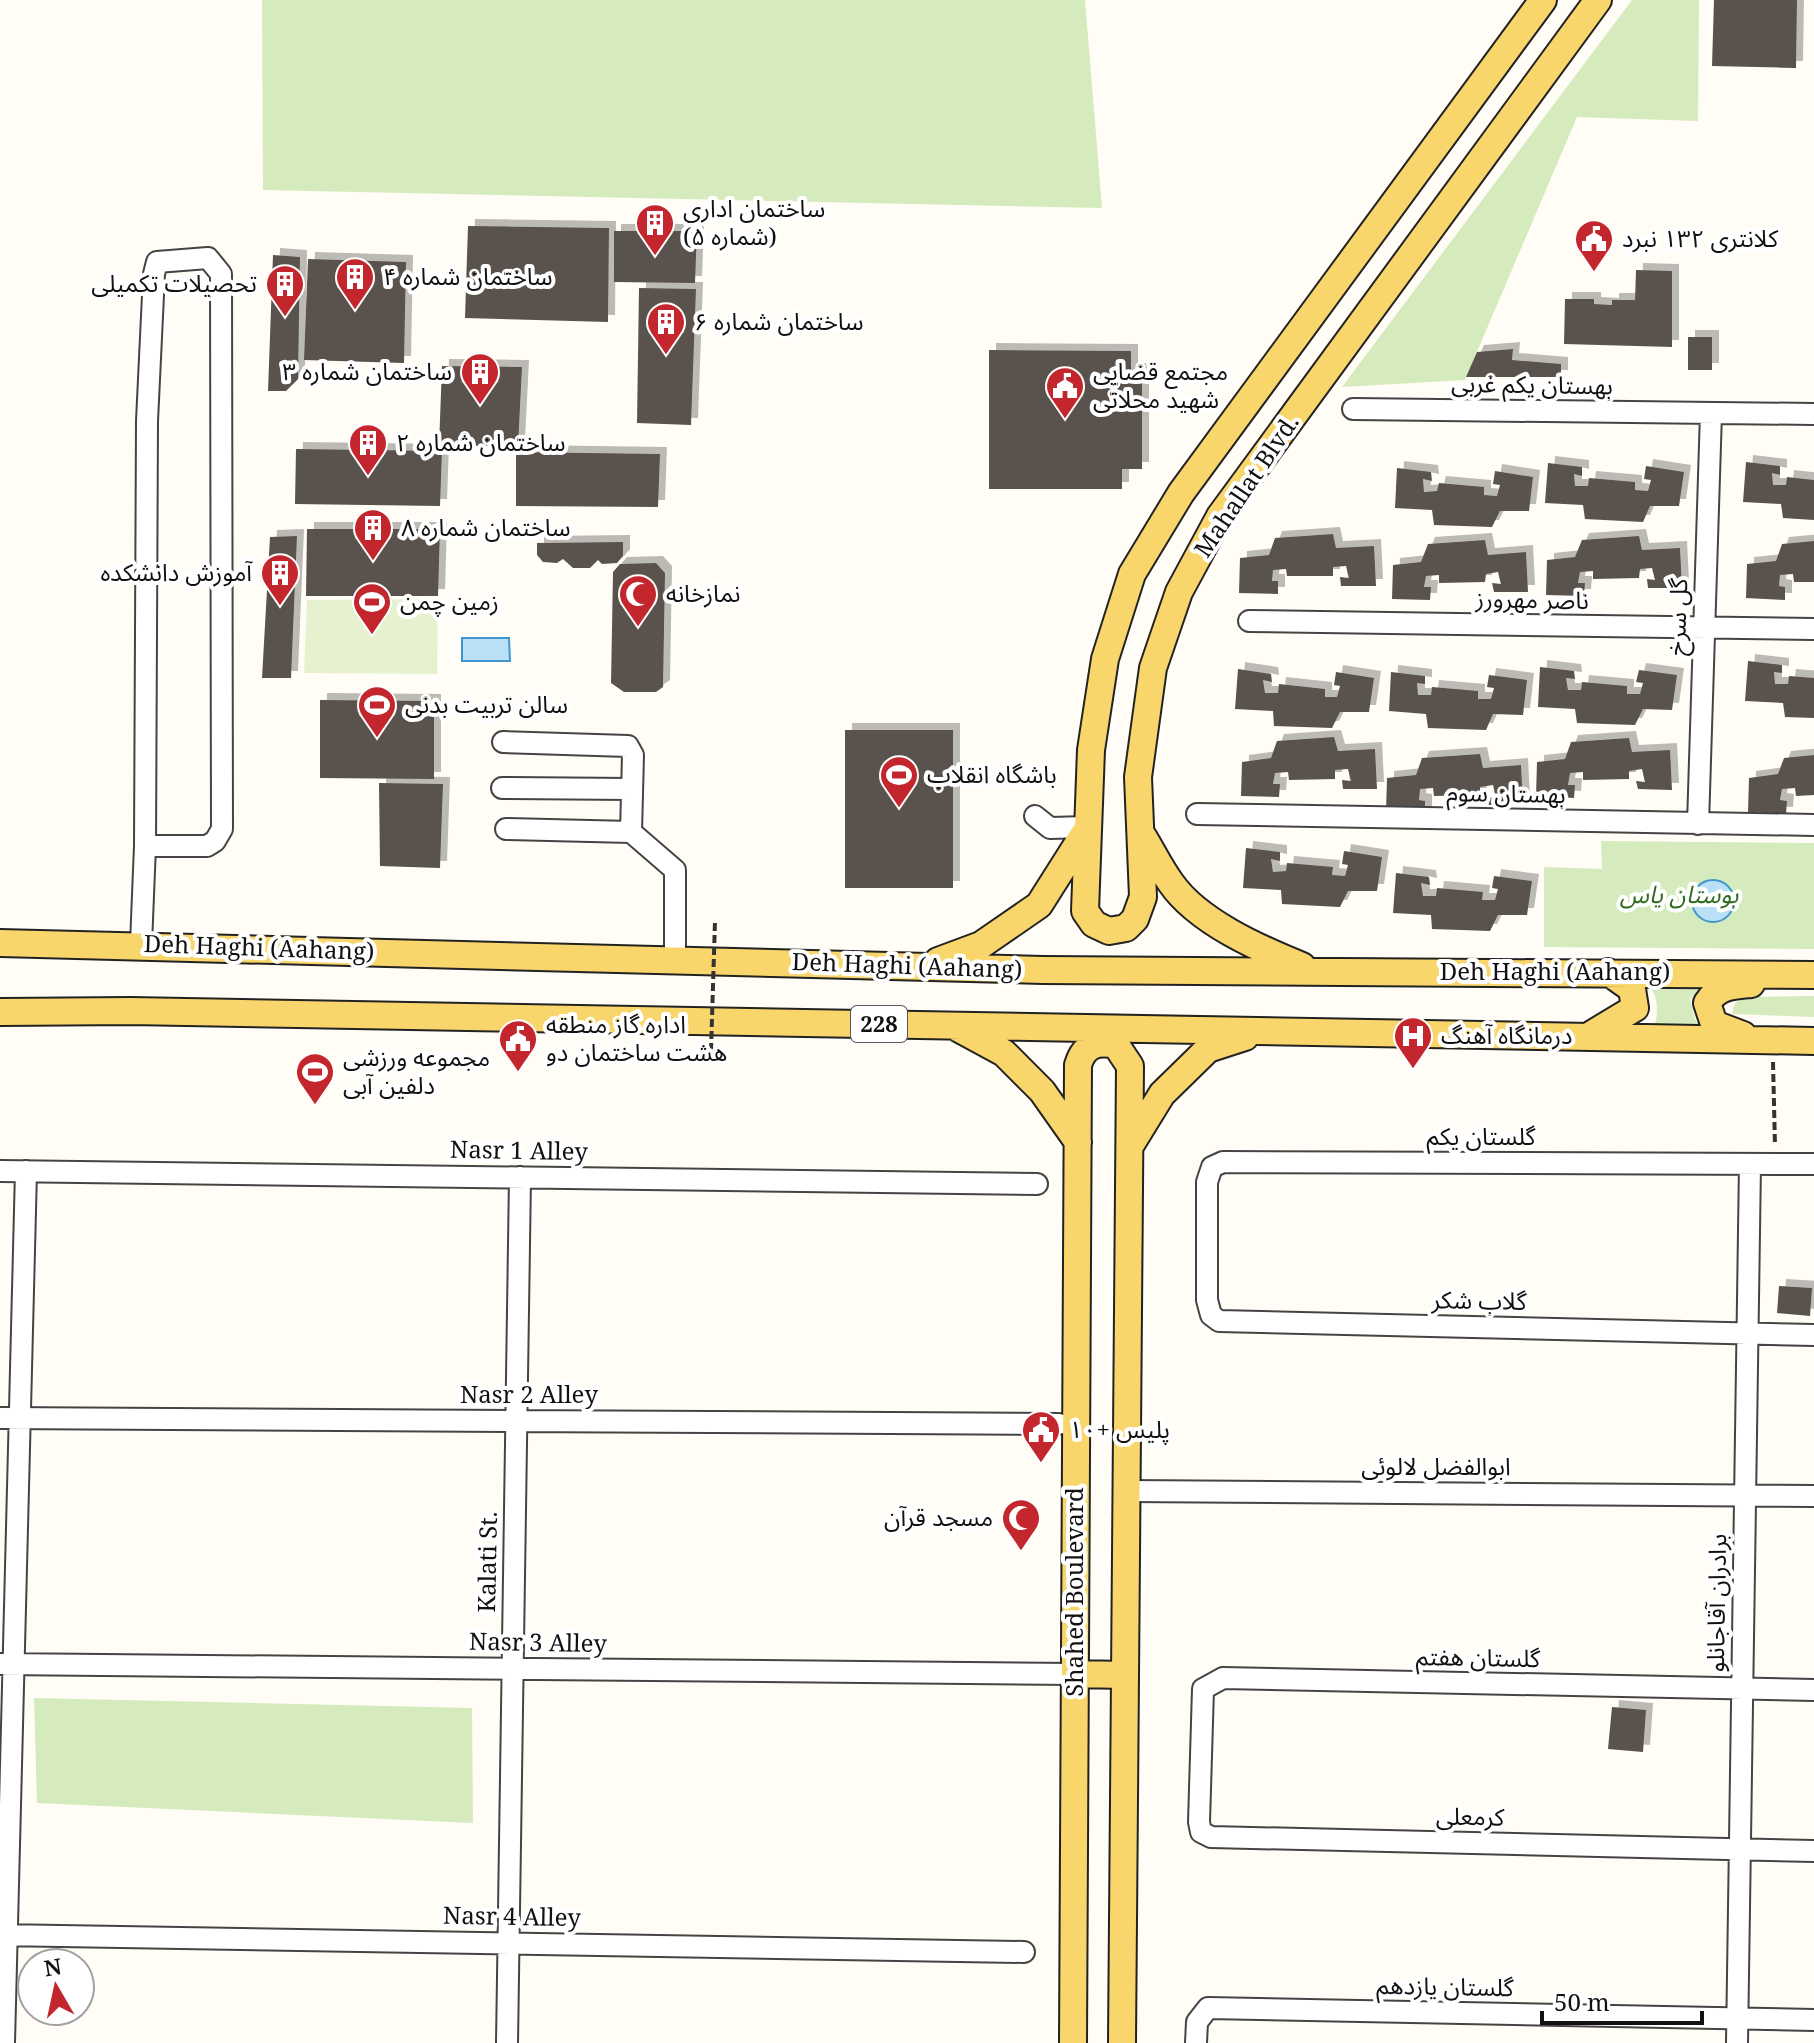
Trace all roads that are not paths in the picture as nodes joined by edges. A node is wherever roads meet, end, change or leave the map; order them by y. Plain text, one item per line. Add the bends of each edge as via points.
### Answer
1 (1543, 0) edge
2 (1598, 0) edge
3 (1353, 409) dead end
4 (1711, 413) junction
5 (1814, 414) edge
6 (1249, 621) dead end
7 (1704, 628) junction
8 (1814, 629) edge
9 (503, 742) dead end
10 (502, 788) dead end
11 (631, 789) junction
12 (1197, 814) dead end
13 (1035, 816) dead end
14 (1698, 824) junction
15 (1814, 825) edge
16 (1087, 827) junction
17 (506, 829) dead end
18 (1139, 829) junction
19 (631, 832) junction
20 (145, 846) junction
21 (0, 943) edge
22 (141, 944) junction
23 (675, 959) junction
24 (924, 967) junction
25 (1312, 971) junction
26 (1608, 972) junction
27 (1814, 976) edge
28 (0, 1012) edge
29 (953, 1026) junction
30 (1262, 1031) junction
31 (1589, 1036) junction
32 (1766, 1041) junction
33 (1814, 1041) edge
34 (1078, 1142) junction
35 (1130, 1146) junction
36 (1750, 1164) junction
37 (1814, 1164) edge
38 (0, 1171) edge
39 (26, 1171) junction
40 (520, 1177) junction
41 (1037, 1184) dead end
42 (1211, 1315) joint
43 (1748, 1334) junction
44 (1814, 1335) edge
45 (9, 1418) edge
46 (516, 1421) junction
47 (1059, 1424) dead end
48 (1127, 1491) junction
49 (1745, 1495) junction
50 (1814, 1496) edge
51 (6, 1664) edge
52 (513, 1669) junction
53 (1075, 1674) junction
54 (1125, 1675) junction
55 (1742, 1690) junction
56 (1814, 1690) edge
57 (1201, 1832) joint
58 (1740, 1850) junction
59 (1814, 1851) edge
60 (3, 1935) edge
61 (508, 1943) junction
62 (1024, 1952) dead end
63 (1737, 2019) junction
64 (1814, 2020) edge
65 (4, 2043) edge
66 (507, 2043) edge
67 (1073, 2043) edge
68 (1122, 2043) edge
69 (1196, 2043) edge
70 (1737, 2043) edge

1 - 16 main road, Mahallat Blvd. via 1181,493 1132,574 1105,659 1091,750
2 - 18 main road, Mahallat Blvd. via 1220,516 1179,592 1153,668 1138,777
3 - 4 street, بهستان یکم غربی
4 - 5 street, بهستان یکم غربی
4 - 7 street, گل سرخ
6 - 7 street, ناصر مهرورز
7 - 8 street, ناصر مهرورز
7 - 14 street, گل سرخ
9 - 11 street via 623,743 633,755
10 - 11 street
11 - 19 street
12 - 14 street, بهستان سوم
13 - 16 street via 1050,828
14 - 15 street, بهستان سوم
16 - 18 main road via 1085,911 1094,924 1109,931 1126,928 1143,897
16 - 24 main road, Mahallat Blvd. via 1039,905 981,945
17 - 19 street
18 - 25 main road, Mahallat Blvd. via 1172,886 1215,922
19 - 23 street via 675,870
20 - 20 street via 147,421 154,274 157,262 164,259 208,258 221,274 222,829 207,846
20 - 22 street
21 - 22 main road, Deh Haghi (Aahang)
22 - 23 main road, Deh Haghi (Aahang)
23 - 24 main road, Deh Haghi (Aahang)
24 - 25 main road, Deh Haghi (Aahang)
25 - 26 main road, Deh Haghi (Aahang)
26 - 27 main road, Deh Haghi (Aahang)
26 - 31 main road via 1632,989 1635,1008
27 - 32 main road via 1726,986 1714,993 1707,1003 1714,1024
28 - 29 main road, 228
29 - 30 main road, 228
29 - 34 main road via 1004,1053 1042,1091
30 - 31 main road, 228
30 - 35 main road via 1208,1049 1162,1094
31 - 32 main road, 228
32 - 33 main road, 228
34 - 35 main road, Shahed Boulevard via 1078,1065 1082,1052 1105,1043 1116,1045 1130,1066
34 - 53 main road, Shahed Boulevard
35 - 48 main road, Shahed Boulevard
36 - 37 street, گلستان یکم
36 - 42 street, گلستان یکم via 1223,1162 1212,1167 1207,1182
36 - 43 street, برادران آقاجانلو
38 - 39 street, Nasr 1 Alley
39 - 40 street, Nasr 1 Alley
39 - 45 street
40 - 41 street, Nasr 1 Alley
40 - 46 street, Kalati St.
42 - 43 street, گلاب شکر via 1219,1321
43 - 44 street, گلاب شکر
43 - 49 street, برادران آقاجانلو
45 - 46 street, Nasr 2 Alley
45 - 51 street
46 - 47 street, Nasr 2 Alley
46 - 52 street, Kalati St.
48 - 49 street, ابوالفضل لالوئی
48 - 54 main road, Shahed Boulevard
49 - 50 street, ابوالفضل لالوئی
49 - 55 street, برادران آقاجانلو
51 - 52 street, Nasr 3 Alley
51 - 60 street
52 - 53 street, Nasr 3 Alley
52 - 61 street, Kalati St.
53 - 54 main road
53 - 67 main road, Shahed Boulevard
54 - 68 main road, Shahed Boulevard
55 - 56 street, گلستان هفتم
55 - 57 street, گلستان هفتم via 1213,1681 1203,1689
55 - 58 street, برادران آقاجانلو
57 - 58 street, کرمعلی via 1211,1837
58 - 59 street, کرمعلی
58 - 63 street, برادران آقاجانلو
60 - 61 street, Nasr 4 Alley
60 - 65 street
61 - 62 street, Nasr 4 Alley
61 - 66 street, Kalati St.
63 - 64 street, گلستان یازدهم
63 - 69 street, گلستان یازدهم via 1208,2008 1201,2012
63 - 70 street, برادران آقاجانلو

